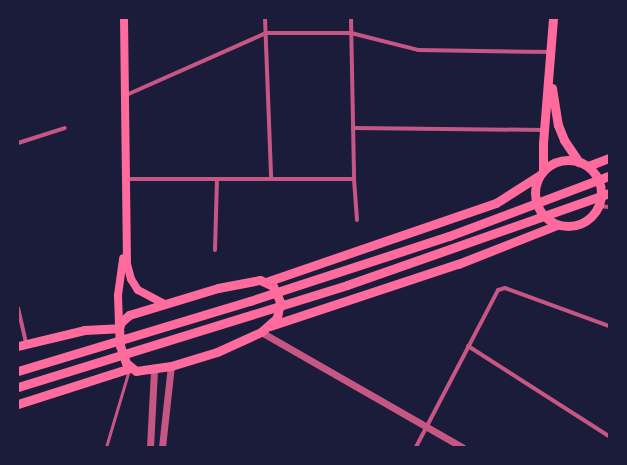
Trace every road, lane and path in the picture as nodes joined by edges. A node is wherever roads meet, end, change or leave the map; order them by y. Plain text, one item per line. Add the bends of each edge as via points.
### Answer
1 (124, 18) edge
2 (265, 18) edge
3 (351, 18) edge
4 (553, 18) edge
5 (351, 32) junction
6 (266, 33) junction
7 (551, 52) junction
8 (550, 75) junction
9 (124, 96) junction
10 (65, 128) dead end
11 (353, 128) junction
12 (544, 130) junction
13 (18, 143) edge
14 (609, 158) edge
15 (579, 162) junction
16 (588, 166) junction
17 (542, 173) junction
18 (609, 176) edge
19 (271, 177) junction
20 (354, 178) junction
21 (124, 179) junction
22 (217, 179) junction
23 (604, 199) edge
24 (609, 207) edge
25 (357, 220) dead end
26 (557, 225) junction
27 (125, 248) junction
28 (215, 250) dead end
29 (266, 282) junction
30 (164, 304) junction
31 (18, 308) edge
32 (119, 326) junction
33 (270, 326) junction
34 (609, 326) edge
35 (261, 332) junction
36 (22, 345) edge
37 (468, 346) junction
38 (171, 366) junction
39 (130, 368) junction
40 (154, 370) junction
41 (18, 371) edge
42 (18, 387) edge
43 (18, 404) edge
44 (427, 425) junction
45 (609, 436) edge
46 (106, 447) edge
47 (150, 447) edge
48 (162, 447) edge
49 (416, 447) edge
50 (462, 447) edge

1 - 9 main road
2 - 6 street
3 - 5 street
4 - 7 main road
5 - 6 street
5 - 7 street via 418,50
5 - 11 street
6 - 9 street
6 - 19 street
7 - 8 main road
8 - 12 main road
8 - 15 main road via 558,125 564,140
9 - 21 main road
10 - 13 street
11 - 12 street
11 - 20 street
12 - 17 main road
14 - 16 main road
15 - 16 main road
15 - 17 main road via 560,161
16 - 23 main road via 599,180
17 - 26 main road via 535,186 537,204 547,219
17 - 29 main road via 496,203
18 - 41 main road via 449,236 250,301
19 - 20 street
19 - 22 street
20 - 25 street
21 - 22 street
21 - 27 main road
22 - 28 street
23 - 24 street
23 - 26 main road via 582,224
23 - 42 main road via 354,282
26 - 33 main road via 458,264
27 - 30 main road via 134,284 144,295
27 - 32 main road via 118,295
29 - 30 main road via 242,282
29 - 33 main road via 275,288 280,302 278,315
30 - 32 main road via 129,315
31 - 36 street
32 - 36 main road via 84,330
32 - 39 main road via 122,352
33 - 35 main road
34 - 37 street via 502,288
35 - 38 main road via 217,352
35 - 44 street
37 - 44 street
37 - 45 street
38 - 40 main road
38 - 48 street
39 - 40 main road via 136,371
39 - 43 main road
39 - 46 lane
40 - 47 street
44 - 49 street
44 - 50 street

